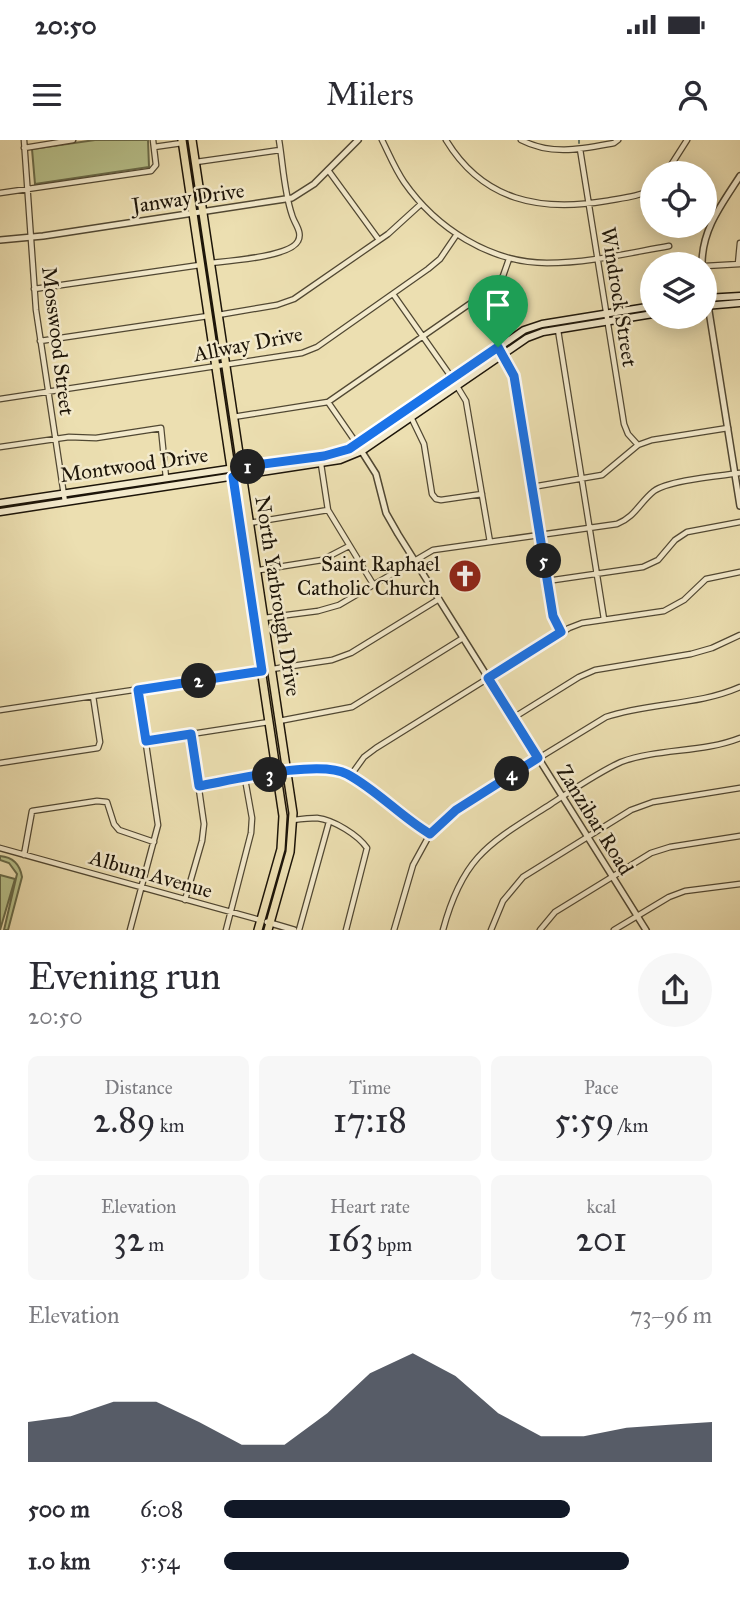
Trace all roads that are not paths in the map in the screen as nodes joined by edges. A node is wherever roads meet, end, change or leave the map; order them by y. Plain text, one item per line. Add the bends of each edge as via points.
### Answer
1 (23, 140) edge
2 (73, 140) edge
3 (152, 140) edge
4 (192, 140) edge
5 (279, 140) edge
6 (358, 140) edge
7 (382, 140) edge
8 (446, 140) edge
9 (522, 140) edge
10 (618, 140) edge
11 (687, 140) edge
12 (182, 141) edge
13 (154, 147) junction
14 (24, 148) junction
15 (580, 149) junction
16 (280, 150) junction
17 (674, 161) edge
18 (195, 162) junction
19 (328, 170) junction
20 (740, 176) edge
21 (27, 190) junction
22 (0, 194) edge
23 (640, 194) edge
24 (289, 198) junction
25 (421, 204) junction
26 (589, 204) junction
27 (203, 212) junction
28 (193, 214) junction
29 (457, 234) junction
30 (31, 237) junction
31 (0, 240) edge
32 (379, 240) junction
33 (740, 243) edge
34 (669, 246) dead end
35 (704, 252) edge
36 (597, 258) junction
37 (509, 259) junction
38 (210, 263) junction
39 (201, 264) junction
40 (739, 264) edge
41 (717, 265) edge
42 (34, 289) junction
43 (393, 294) junction
44 (740, 296) edge
45 (717, 300) edge
46 (717, 302) edge
47 (740, 303) edge
48 (640, 308) edge
49 (606, 313) junction
50 (218, 314) junction
51 (208, 316) junction
52 (640, 316) edge
53 (608, 322) junction
54 (711, 329) edge
55 (558, 330) junction
56 (423, 337) junction
57 (40, 341) junction
58 (498, 347) junction
59 (503, 354) junction
60 (226, 366) junction
61 (217, 368) junction
62 (452, 378) junction
63 (457, 385) junction
64 (47, 392) junction
65 (0, 399) edge
66 (328, 402) junction
67 (233, 417) junction
68 (411, 417) junction
69 (728, 428) junction
70 (55, 439) junction
71 (357, 444) junction
72 (638, 445) junction
73 (0, 447) edge
74 (362, 452) junction
75 (321, 464) junction
76 (242, 471) junction
77 (233, 473) junction
78 (737, 474) edge
79 (166, 478) junction
80 (582, 479) junction
81 (532, 487) junction
82 (64, 494) junction
83 (482, 494) junction
84 (65, 502) junction
85 (0, 503) edge
86 (740, 506) edge
87 (328, 510) junction
88 (0, 512) edge
89 (740, 522) edge
90 (249, 523) junction
91 (589, 528) junction
92 (540, 535) junction
93 (490, 542) junction
94 (349, 547) junction
95 (414, 560) junction
96 (257, 570) junction
97 (247, 572) junction
98 (740, 572) edge
99 (597, 574) junction
100 (547, 581) junction
101 (373, 584) junction
102 (439, 599) junction
103 (264, 618) junction
104 (604, 620) junction
105 (561, 632) junction
106 (740, 635) edge
107 (463, 638) junction
108 (271, 670) junction
109 (262, 671) junction
110 (488, 678) junction
111 (740, 687) edge
112 (138, 690) junction
113 (93, 696) junction
114 (0, 710) edge
115 (513, 718) junction
116 (279, 721) junction
117 (270, 722) junction
118 (191, 734) junction
119 (740, 738) edge
120 (146, 741) junction
121 (538, 758) junction
122 (0, 762) edge
123 (287, 772) junction
124 (277, 774) junction
125 (351, 775) junction
126 (246, 779) junction
127 (199, 786) junction
128 (740, 788) edge
129 (562, 797) junction
130 (293, 820) junction
131 (329, 822) junction
132 (430, 834) junction
133 (740, 836) edge
134 (587, 837) junction
135 (154, 842) junction
136 (0, 848) edge
137 (24, 855) junction
138 (612, 877) junction
139 (740, 884) edge
140 (141, 887) junction
141 (185, 900) junction
142 (231, 912) junction
143 (637, 916) junction
144 (261, 920) junction
145 (269, 926) edge
146 (130, 930) edge
147 (226, 930) edge
148 (258, 930) edge
149 (297, 930) edge
150 (346, 930) edge
151 (394, 930) edge
152 (443, 930) edge
153 (491, 930) edge
154 (540, 930) edge
155 (614, 930) edge
156 (646, 930) edge

1 - 14 street, Mosswood Street
2 - 14 street
3 - 13 street
4 - 18 main road, North Yarbrough Drive
5 - 16 street
6 - 19 street, Janway Drive
7 - 25 street via 402,180
8 - 26 street via 469,169 505,194 546,205
9 - 15 street via 545,149
10 - 15 street
11 - 17 street
12 - 13 street
12 - 28 main road, North Yarbrough Drive
13 - 21 street via 156,165 151,171
14 - 21 street, Mosswood Street
15 - 26 street, Windrock Street
16 - 18 street
16 - 24 street
18 - 27 main road, North Yarbrough Drive
19 - 24 street, Janway Drive via 307,190
19 - 32 street
20 - 35 street via 709,225
21 - 22 street
21 - 30 street, Mosswood Street
23 - 26 street
24 - 27 street, Janway Drive
24 - 38 street via 300,234 295,245 275,254
25 - 29 street
25 - 32 street
26 - 36 street, Windrock Street
27 - 28 street, Janway Drive
27 - 38 main road, North Yarbrough Drive
28 - 30 street, Janway Drive
28 - 39 main road, North Yarbrough Drive
29 - 37 street
29 - 43 street, Allway Drive via 440,259
30 - 31 street, Janway Drive
30 - 42 street, Mosswood Street
32 - 50 street via 289,302
33 - 40 street
34 - 36 street
36 - 37 street via 547,263
36 - 49 street, Windrock Street
37 - 56 street via 494,287
38 - 50 main road, North Yarbrough Drive
39 - 42 street
39 - 51 main road, North Yarbrough Drive
40 - 41 street
42 - 57 street, Mosswood Street
43 - 56 street
43 - 60 street, Allway Drive via 310,350
44 - 45 main road
46 - 47 main road
48 - 49 main road, Montwood Drive
49 - 53 street, Windrock Street
49 - 58 main road, Montwood Drive via 532,327
50 - 60 main road, North Yarbrough Drive
51 - 57 street
51 - 61 main road, North Yarbrough Drive
52 - 53 main road, Montwood Drive
53 - 55 main road, Montwood Drive
53 - 72 street, Windrock Street via 624,424
54 - 69 street
55 - 59 main road, Montwood Drive via 527,338
55 - 80 street
56 - 62 street
56 - 66 street
57 - 64 street, Mosswood Street
58 - 59 street
58 - 62 main road, Montwood Drive
59 - 63 main road, Montwood Drive
59 - 81 street via 514,376
60 - 61 street, Allway Drive
60 - 67 main road, North Yarbrough Drive
61 - 64 street, Allway Drive
61 - 77 main road, North Yarbrough Drive
62 - 63 street
62 - 71 main road, Montwood Drive
63 - 68 main road, Montwood Drive
63 - 83 street via 469,412
64 - 65 street, Allway Drive
64 - 70 street, Mosswood Street
66 - 67 street
66 - 71 street, Zanzibar Road
67 - 76 main road, North Yarbrough Drive
68 - 74 main road, Montwood Drive
68 - 83 street via 422,436 435,498
69 - 72 street
69 - 78 street
70 - 73 street
70 - 79 street via 161,428
70 - 82 street, Mosswood Street
71 - 74 street, Zanzibar Road
71 - 76 main road, Montwood Drive via 336,453
72 - 80 street via 608,472
74 - 75 main road, Montwood Drive
74 - 95 street, Zanzibar Road via 376,474 386,513
75 - 76 main road, Montwood Drive
75 - 87 street
76 - 77 main road, Montwood Drive
76 - 90 main road, North Yarbrough Drive
77 - 79 main road, Montwood Drive
77 - 84 main road, Montwood Drive
77 - 97 main road, North Yarbrough Drive
78 - 86 street
78 - 91 street via 664,486 624,521
79 - 82 main road, Montwood Drive
80 - 81 street
80 - 91 street
81 - 92 street
82 - 84 street, Mosswood Street
82 - 85 main road, Montwood Drive
83 - 93 street
84 - 88 main road, Montwood Drive
87 - 90 street
87 - 94 street
89 - 99 street via 687,532 648,566
90 - 96 main road, North Yarbrough Drive
91 - 92 street
91 - 99 street
92 - 93 street
92 - 100 street
93 - 95 street via 433,550
94 - 96 street via 322,560
94 - 101 street
95 - 101 street
95 - 102 street, Zanzibar Road
96 - 97 street
96 - 103 main road, North Yarbrough Drive
97 - 109 main road, North Yarbrough Drive
98 - 104 street via 706,579 671,608
99 - 100 street
99 - 104 street
100 - 105 street
101 - 103 street via 330,607
102 - 107 street, Zanzibar Road
102 - 108 street via 347,655
103 - 108 main road, North Yarbrough Drive
104 - 105 street
105 - 110 street
106 - 115 street via 691,654 596,670
107 - 110 street, Zanzibar Road
107 - 116 street via 352,707
108 - 109 street
108 - 116 main road, North Yarbrough Drive
109 - 112 street
109 - 117 main road, North Yarbrough Drive
110 - 115 street, Zanzibar Road
110 - 125 street via 376,748
111 - 121 street via 710,698 606,717
112 - 113 street
112 - 120 street
113 - 114 street
113 - 122 street via 98,748
115 - 121 street, Zanzibar Road
116 - 123 main road, North Yarbrough Drive
117 - 118 street
117 - 124 main road, North Yarbrough Drive
118 - 120 street
118 - 127 street
119 - 129 street via 627,760
120 - 135 street via 158,819
121 - 129 street, Zanzibar Road
121 - 132 street via 456,810
123 - 124 street
123 - 125 street via 326,768
123 - 130 main road, North Yarbrough Drive
124 - 126 street
124 - 144 main road, North Yarbrough Drive via 282,838
125 - 132 street
126 - 127 street
126 - 142 street via 251,833
127 - 141 street via 203,833
128 - 134 street via 643,804
129 - 134 street, Zanzibar Road
129 - 152 street via 502,835 476,858 457,888
130 - 131 street
130 - 145 main road, North Yarbrough Drive via 290,852
131 - 149 street
131 - 150 street via 367,848
132 - 151 street via 413,865
133 - 138 street via 663,848
134 - 138 street, Zanzibar Road
134 - 153 street via 513,886
135 - 137 street via 119,830 107,802 97,800 32,811
135 - 140 street
136 - 137 street, Album Avenue
137 - 140 street, Album Avenue
138 - 143 street, Zanzibar Road
138 - 154 street via 555,912
139 - 143 street via 677,894
140 - 141 street, Album Avenue
140 - 146 street
141 - 142 street, Album Avenue
142 - 144 street, Album Avenue
142 - 147 street
143 - 155 street
143 - 156 street, Zanzibar Road
144 - 145 street, Album Avenue
144 - 148 main road, North Yarbrough Drive
145 - 149 street, Album Avenue

